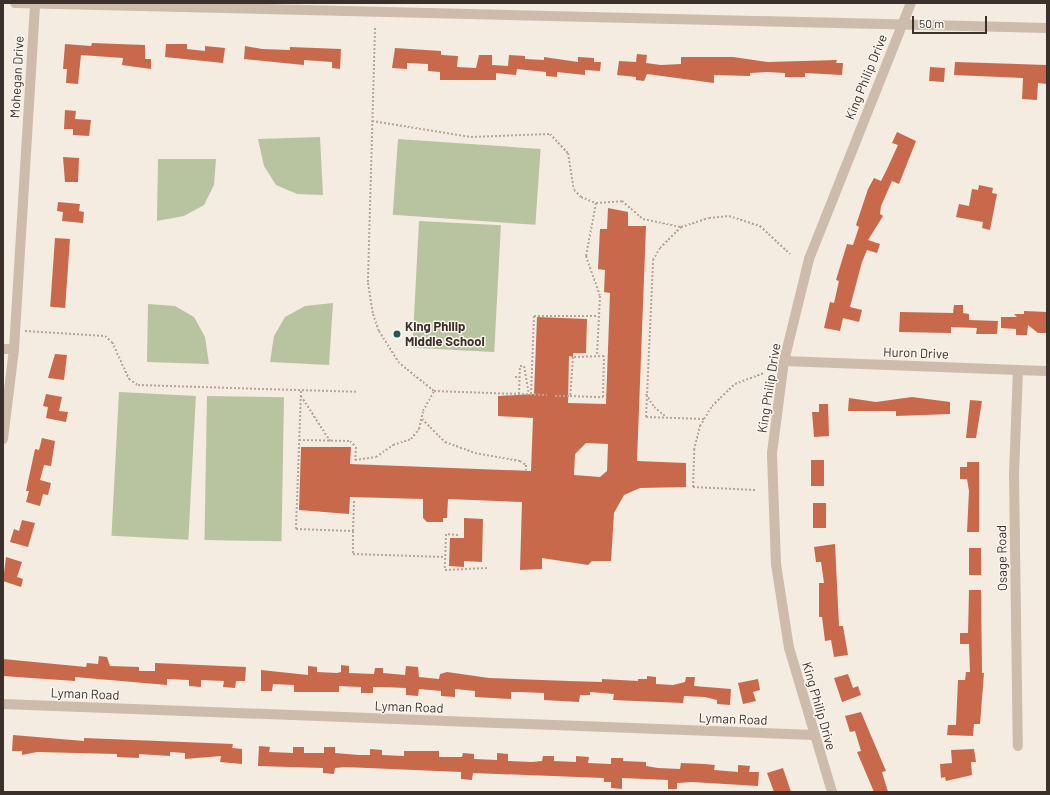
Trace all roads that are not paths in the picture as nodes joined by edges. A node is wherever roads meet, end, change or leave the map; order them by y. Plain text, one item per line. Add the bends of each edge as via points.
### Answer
1 (15, 3) edge
2 (35, 3) edge
3 (911, 3) edge
4 (208, 5) edge
5 (902, 24) junction
6 (1047, 28) edge
7 (3, 348) edge
8 (14, 349) junction
9 (784, 361) junction
10 (1018, 370) junction
11 (1047, 371) edge
12 (3, 439) edge
13 (3, 704) edge
14 (814, 735) junction
15 (1018, 746) dead end
16 (832, 792) edge

1 - 2 street
2 - 4 street
2 - 8 street, Mohegan Drive
3 - 5 street, King Philip Drive
4 - 5 street
5 - 6 street
5 - 9 street, King Philip Drive via 815,239
7 - 8 street
8 - 12 street, Mohegan Drive
9 - 10 street, Huron Drive
9 - 14 street, King Philip Drive via 772,453 776,564 789,648
10 - 11 street, Huron Drive
10 - 15 street, Osage Road via 1014,474
13 - 14 street, Lyman Road
14 - 16 street, King Philip Drive

